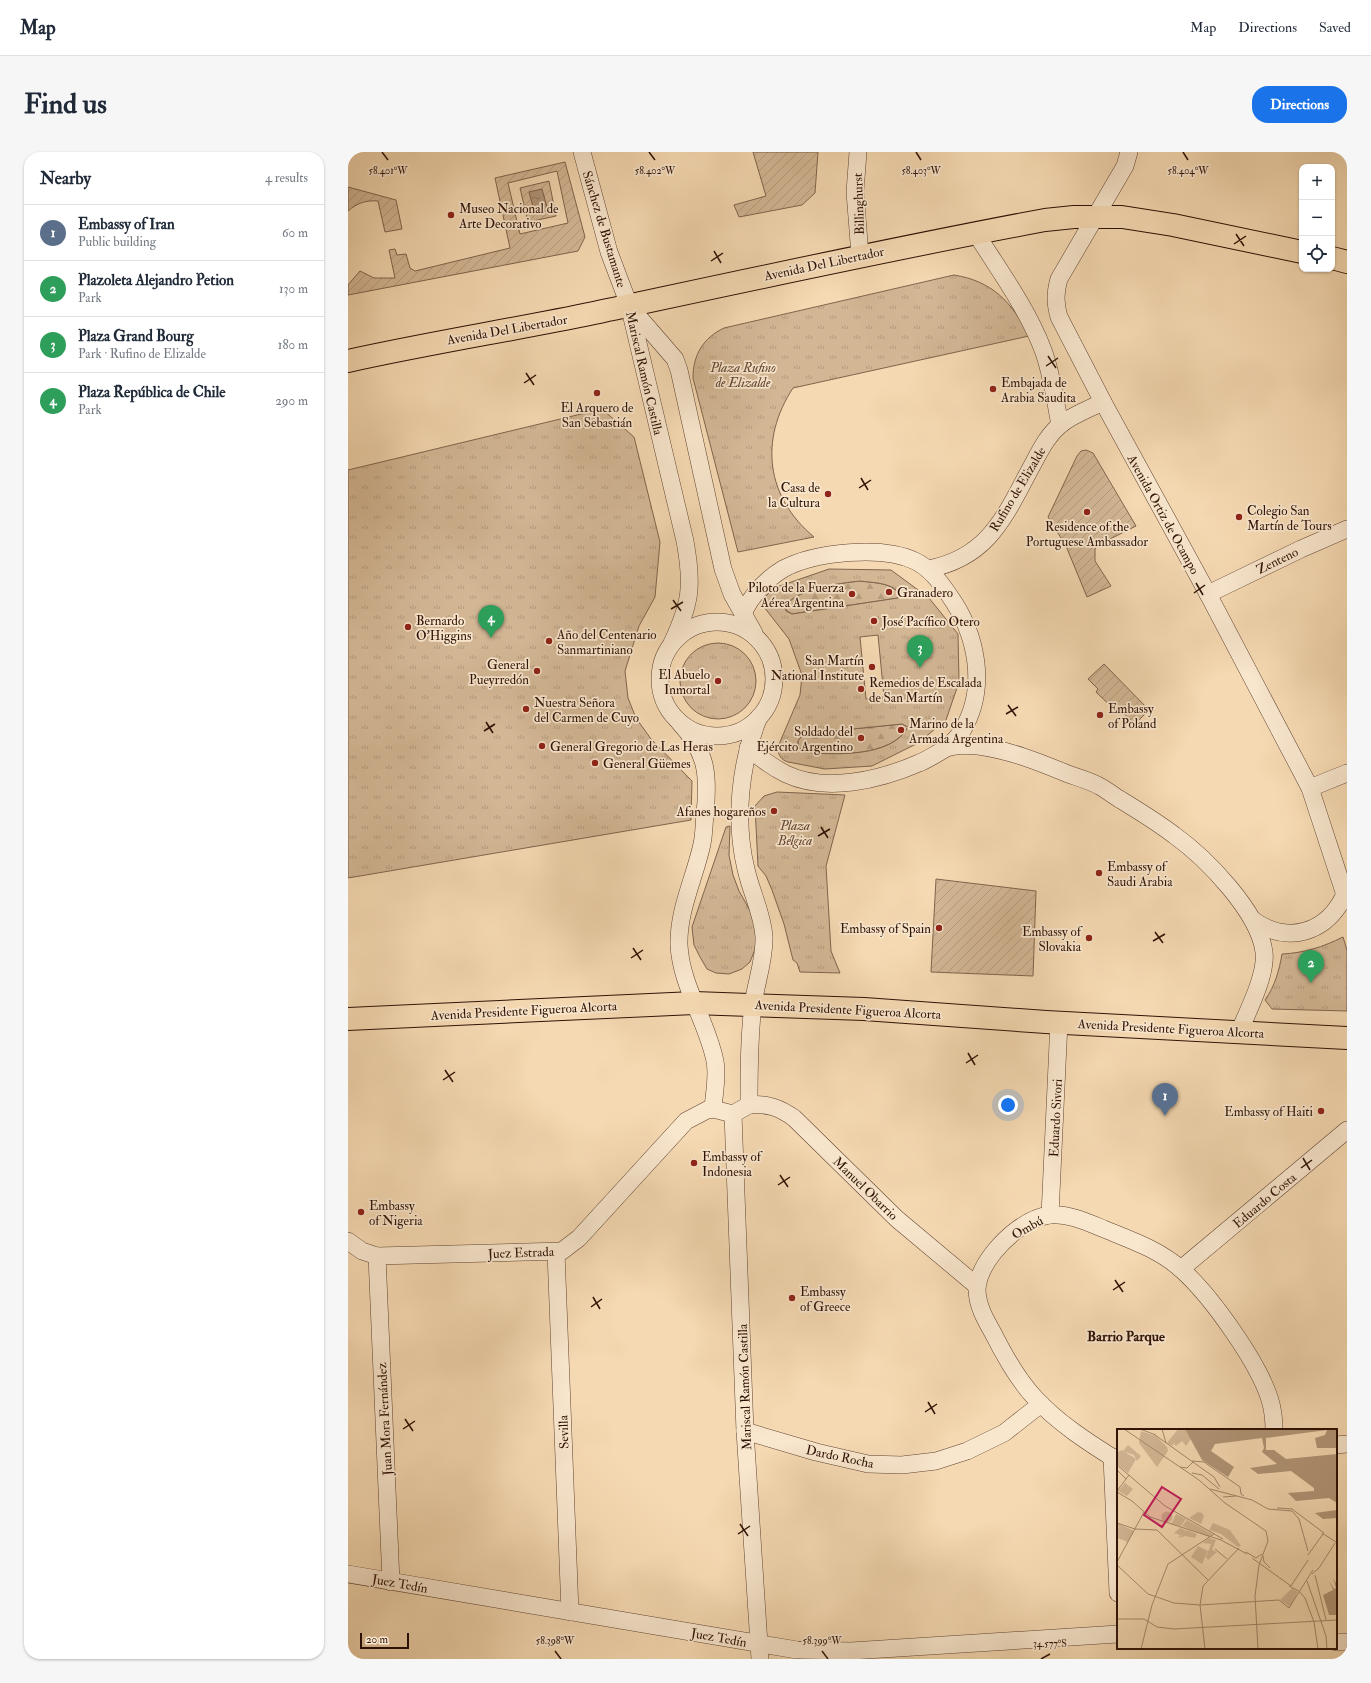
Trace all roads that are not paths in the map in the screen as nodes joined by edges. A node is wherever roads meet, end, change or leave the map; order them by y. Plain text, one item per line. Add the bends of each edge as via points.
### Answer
1 (582, 152) edge
2 (858, 152) edge
3 (1129, 152) edge
4 (1096, 217) junction
5 (975, 232) junction
6 (1299, 251) edge
7 (860, 256) junction
8 (1335, 259) edge
9 (1347, 262) edge
10 (629, 305) junction
11 (348, 361) edge
12 (1103, 402) junction
13 (1060, 425) junction
14 (1347, 529) edge
15 (928, 569) junction
16 (1208, 594) junction
17 (743, 613) junction
18 (754, 633) junction
19 (672, 643) junction
20 (759, 717) junction
21 (679, 722) junction
22 (948, 747) junction
23 (748, 748) junction
24 (1347, 773) edge
25 (1310, 788) junction
26 (1346, 897) edge
27 (1253, 920) junction
28 (694, 1003) junction
29 (753, 1004) junction
30 (348, 1019) edge
31 (1059, 1022) junction
32 (1239, 1032) junction
33 (1347, 1038) edge
34 (749, 1105) junction
35 (713, 1109) junction
36 (734, 1114) junction
37 (1347, 1130) edge
38 (1050, 1215) junction
39 (348, 1241) edge
40 (556, 1252) junction
41 (377, 1256) junction
42 (1181, 1269) junction
43 (977, 1286) junction
44 (1041, 1404) junction
45 (1274, 1429) edge
46 (745, 1431) junction
47 (1347, 1444) edge
48 (1337, 1445) edge
49 (1115, 1459) edge
50 (1117, 1548) edge
51 (348, 1574) edge
52 (391, 1582) junction
53 (570, 1612) junction
54 (1117, 1634) edge
55 (759, 1651) edge

1 - 10 street, Sánchez de Bustamante via 609,252
2 - 7 street, Billinghurst via 855,192
3 - 4 street, Avenida Ortiz de Ocampo via 1125,166
4 - 5 main road, Avenida Del Libertador via 1045,220
4 - 6 main road, Avenida Del Libertador via 1122,217 1173,225
4 - 12 street, Avenida Ortiz de Ocampo via 1059,279 1055,292 1056,306 1062,323
5 - 7 main road, Avenida Del Libertador
5 - 13 street via 1023,308 1044,351
7 - 10 main road, Avenida Del Libertador
8 - 9 main road
10 - 11 main road, Avenida Del Libertador
10 - 17 street, Mariscal Ramón Castilla via 675,359 723,569 732,594
10 - 19 street, Mariscal Ramón Castilla via 688,557 689,598
12 - 13 street, Rufino de Elizalde
12 - 16 street, Avenida Ortiz de Ocampo
13 - 15 street, Rufino de Elizalde via 1046,440 990,536 959,560
14 - 16 street, Zenteno
15 - 17 street via 915,561 889,554 856,553 797,562 769,579 752,596
15 - 22 street via 944,587 960,612 973,641 978,678 976,696 962,731
16 - 25 street, Avenida Ortiz de Ocampo
17 - 18 street, Mariscal Ramón Castilla
18 - 19 street via 733,624 710,622 688,630
18 - 20 street via 768,654 774,676 770,699
19 - 21 street via 662,663 660,682 664,702
20 - 21 street via 743,729 717,736 699,733
20 - 23 street
21 - 28 street via 694,741 707,777 702,843 685,907 679,945
22 - 23 street via 926,761 894,774 862,781 839,782 802,779 787,774
22 - 27 street via 976,746 996,749 1034,760 1100,786 1176,836 1210,866
23 - 29 street via 741,788 740,834 745,867 758,906 764,936
24 - 25 street
25 - 26 street, Avenida Ortiz de Ocampo
26 - 27 street via 1326,921 1305,931 1283,933
27 - 32 street via 1262,941 1263,968
28 - 29 main road, Avenida Presidente Figueroa Alcorta
28 - 30 main road, Avenida Presidente Figueroa Alcorta
28 - 35 street via 715,1062
29 - 31 main road, Avenida Presidente Figueroa Alcorta via 864,1008
29 - 34 street via 749,1046
31 - 32 main road, Avenida Presidente Figueroa Alcorta
31 - 38 street, Eduardo Sivori
32 - 33 main road, Avenida Presidente Figueroa Alcorta
34 - 36 street
34 - 43 street, Manuel Obarrio via 763,1104 774,1107 798,1121 887,1210
35 - 36 street
35 - 40 street, Juez Estrada via 701,1112 686,1121 579,1238
36 - 46 street, Mariscal Ramón Castilla
37 - 42 street, Eduardo Costa
38 - 42 street, Ombú via 1085,1221 1130,1239 1158,1253
38 - 43 street, Ombú via 1031,1222 1008,1237 988,1261
39 - 41 street, Juez Estrada via 362,1251
40 - 41 street, Juez Estrada
40 - 53 street, Sevilla
41 - 52 street, Juan Mora Fernández
42 - 45 street, Ombú via 1209,1300 1253,1362 1271,1401
43 - 44 street via 979,1304 996,1340 1014,1371
44 - 46 street, Dardo Rocha via 1004,1433 967,1451 936,1461 902,1465 868,1464
44 - 49 street via 1061,1422
46 - 55 street, Mariscal Ramón Castilla
47 - 48 street
49 - 50 street
51 - 52 street, Juez Tedín
52 - 53 street, Juez Tedín
53 - 55 street, Juez Tedín
54 - 55 street, Juez Tedín via 851,1651

